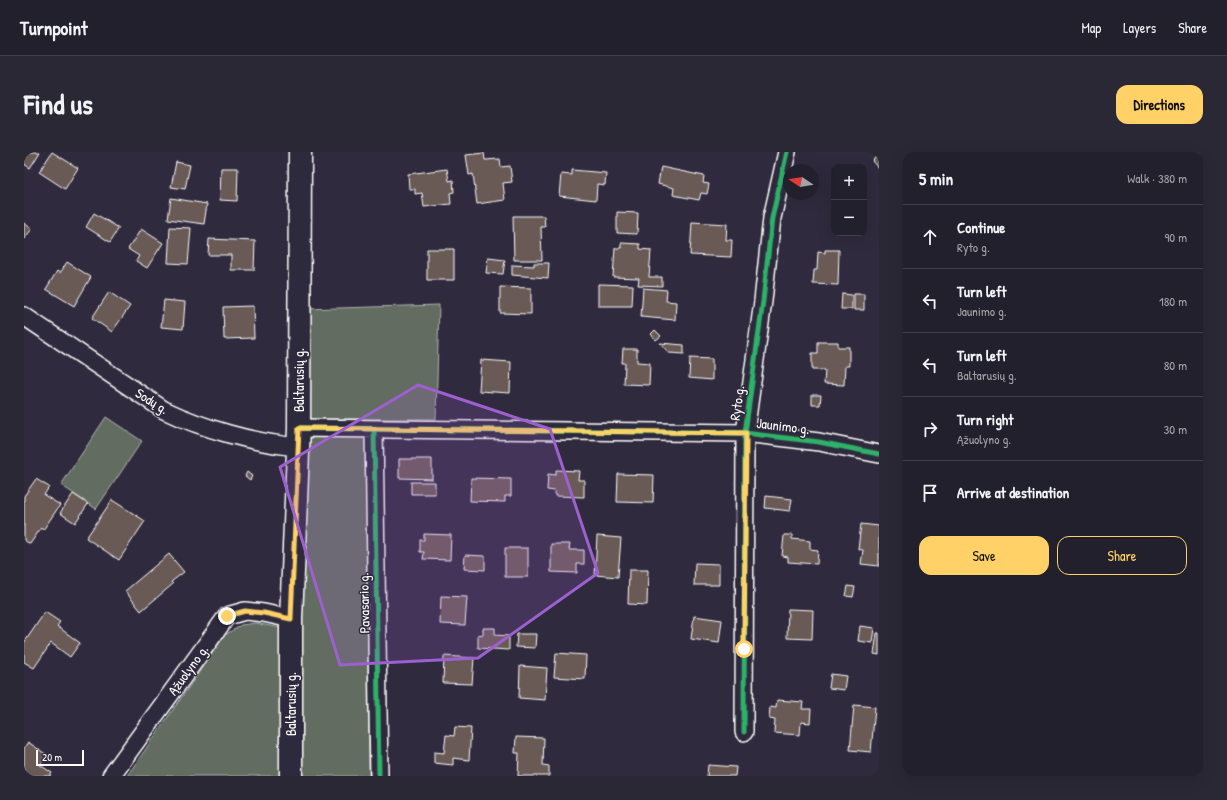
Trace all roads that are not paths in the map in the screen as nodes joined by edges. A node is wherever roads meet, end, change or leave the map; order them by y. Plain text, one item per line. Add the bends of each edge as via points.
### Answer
1 (300, 152) edge
2 (787, 152) edge
3 (24, 316) edge
4 (374, 429) junction
5 (746, 433) junction
6 (298, 437) junction
7 (879, 454) edge
8 (291, 619) junction
9 (744, 732) dead end
10 (111, 776) edge
11 (291, 776) edge
12 (379, 776) edge

1 - 6 main road, Baltarusių g.
2 - 5 street, Ryto g. via 772,218
3 - 6 street, Sodų g. via 175,415 210,428 261,441
4 - 5 street, Jaunimo g.
4 - 6 street, Jaunimo g.
4 - 12 street, Pavasario g.
5 - 7 street, Jaunimo g. via 819,442
5 - 9 street, Ryto g.
6 - 8 main road, Baltarusių g.
8 - 10 street, Ąžuolyno g. via 245,611 227,616
8 - 11 main road, Baltarusių g.

